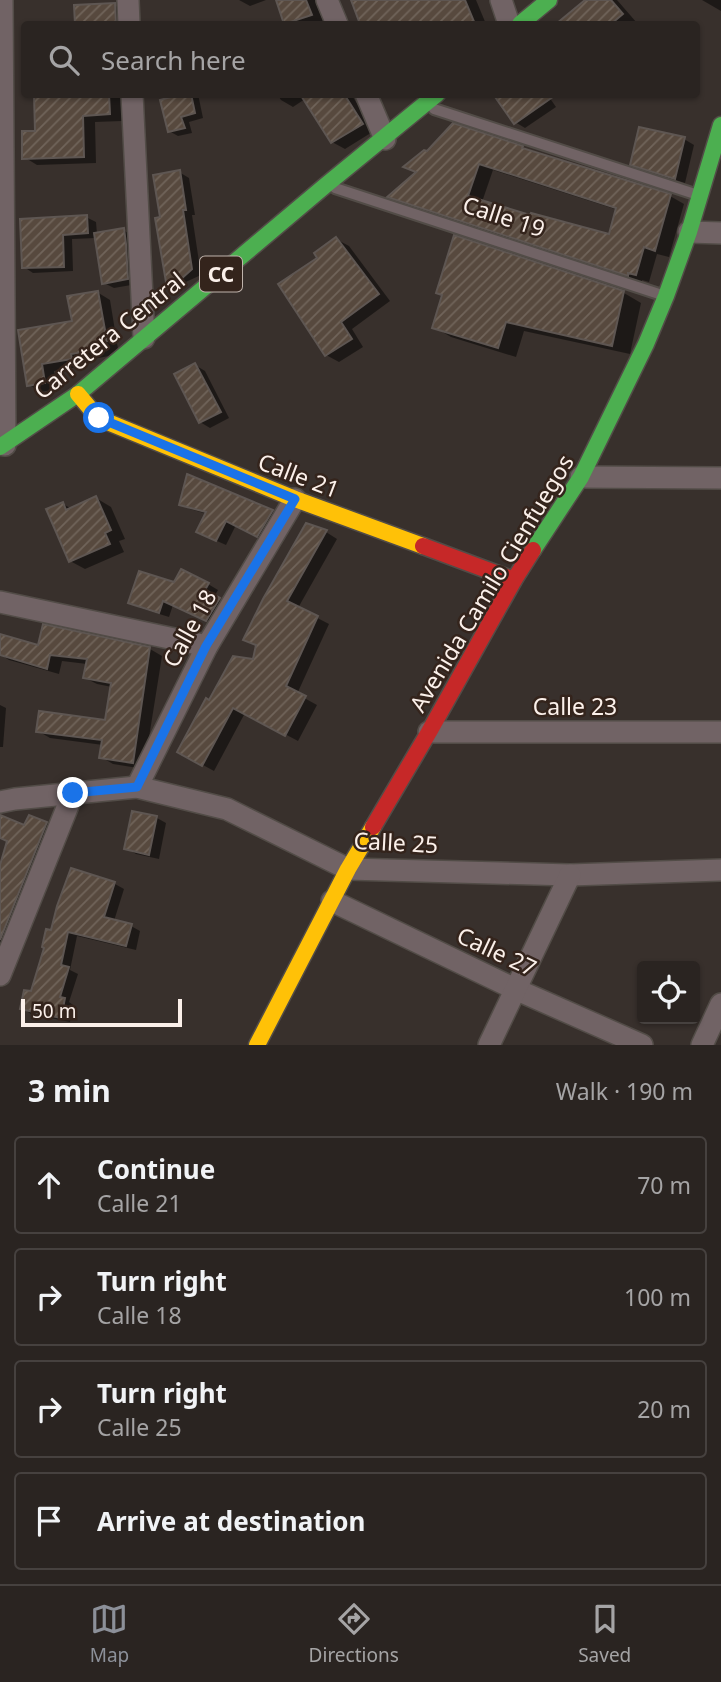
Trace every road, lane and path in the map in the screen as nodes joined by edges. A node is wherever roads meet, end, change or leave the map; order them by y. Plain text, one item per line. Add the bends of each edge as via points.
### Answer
1 (2, 0) edge
2 (128, 0) edge
3 (327, 0) edge
4 (501, 0) edge
5 (549, 0) edge
6 (129, 21) edge
7 (336, 21) edge
8 (508, 21) edge
9 (524, 21) edge
10 (132, 98) edge
11 (368, 98) edge
12 (433, 98) edge
13 (424, 106) junction
14 (721, 125) edge
15 (385, 139) junction
16 (326, 185) junction
17 (700, 196) junction
18 (689, 232) junction
19 (721, 233) edge
20 (666, 296) junction
21 (144, 338) junction
22 (78, 394) junction
23 (2, 446) edge
24 (581, 477) junction
25 (721, 478) edge
26 (295, 499) junction
27 (514, 580) junction
28 (0, 602) edge
29 (206, 646) junction
30 (429, 732) junction
31 (721, 732) edge
32 (137, 787) junction
33 (73, 793) junction
34 (0, 802) edge
35 (348, 869) junction
36 (721, 870) edge
37 (570, 875) junction
38 (332, 901) junction
39 (0, 975) edge
40 (515, 989) junction
41 (721, 1004) edge
42 (257, 1045) edge
43 (489, 1045) edge
44 (642, 1045) edge
45 (702, 1045) edge

1 - 23 street
2 - 6 street
3 - 7 street
4 - 8 street
5 - 9 main road
10 - 21 street
11 - 15 street
12 - 13 main road, Carretera Central / CC
13 - 15 main road, Carretera Central / CC
13 - 17 lane
14 - 17 main road, Avenida Camilo Cienfuegos
15 - 16 main road, Carretera Central / CC
16 - 20 lane, Calle 19
16 - 21 main road, Carretera Central / CC
17 - 18 main road, Avenida Camilo Cienfuegos
18 - 19 street
18 - 20 main road, Avenida Camilo Cienfuegos
20 - 24 main road, Avenida Camilo Cienfuegos
21 - 22 main road, Carretera Central / CC
22 - 23 main road, Carretera Central / CC
22 - 26 main road, Calle 21 via 99,418
24 - 25 street
24 - 27 main road, Avenida Camilo Cienfuegos
26 - 27 main road, Calle 21
26 - 29 street, Calle 18
27 - 30 main road, Avenida Camilo Cienfuegos
28 - 29 street
29 - 32 street, Calle 18
30 - 31 street, Calle 23
30 - 35 main road, Avenida Camilo Cienfuegos
32 - 33 street, Calle 25
32 - 35 street, Calle 25 via 227,809
33 - 34 street, Calle 25
33 - 39 street
35 - 37 street, Calle 25
35 - 38 main road, Avenida Camilo Cienfuegos
36 - 37 street, Calle 25
37 - 40 street
38 - 40 street, Calle 27
38 - 42 main road, Avenida Camilo Cienfuegos
40 - 43 street
40 - 44 street, Calle 27
41 - 45 street

